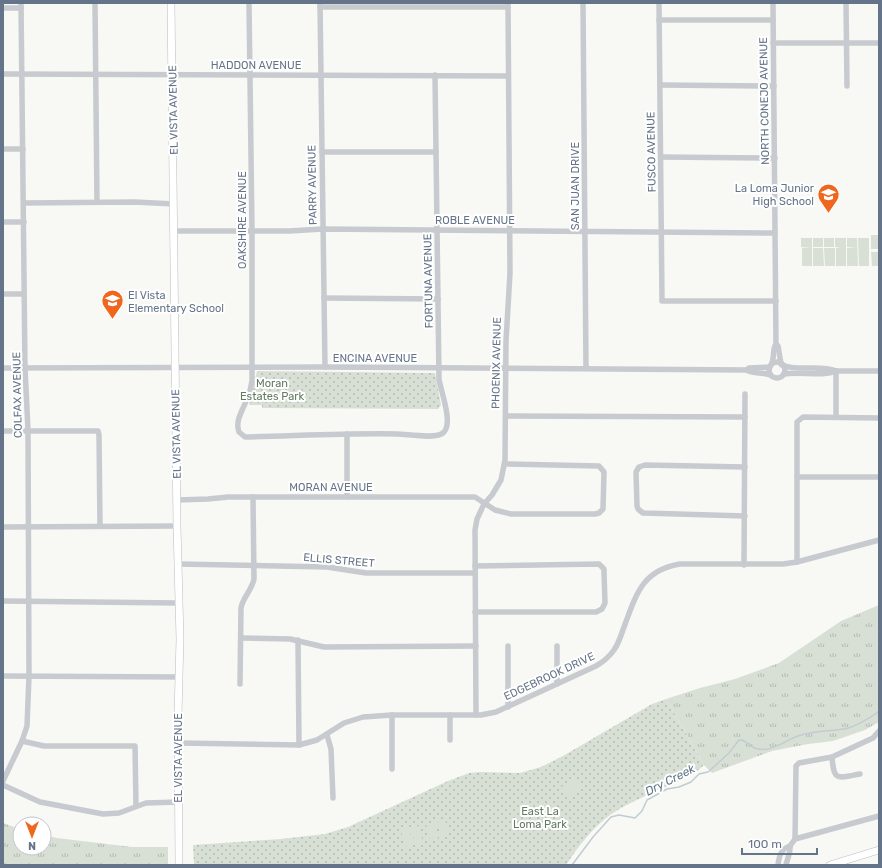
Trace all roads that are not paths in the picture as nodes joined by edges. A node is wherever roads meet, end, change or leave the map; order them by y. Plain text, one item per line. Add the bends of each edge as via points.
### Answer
1 (95, 3) edge
2 (171, 3) edge
3 (249, 3) edge
4 (583, 3) edge
5 (659, 3) edge
6 (773, 3) edge
7 (846, 3) edge
8 (21, 5) edge
9 (320, 5) edge
10 (508, 5) edge
11 (3, 8) edge
12 (659, 20) junction
13 (773, 20) junction
14 (774, 43) junction
15 (846, 43) junction
16 (879, 43) edge
17 (3, 74) edge
18 (23, 74) junction
19 (251, 74) junction
20 (96, 75) junction
21 (172, 75) junction
22 (321, 75) junction
23 (435, 75) junction
24 (508, 76) junction
25 (660, 85) junction
26 (774, 86) junction
27 (847, 86) dead end
28 (3, 149) edge
29 (23, 149) junction
30 (322, 152) junction
31 (436, 152) junction
32 (661, 157) junction
33 (774, 158) junction
34 (97, 202) junction
35 (24, 203) junction
36 (174, 204) junction
37 (3, 222) edge
38 (24, 222) junction
39 (323, 229) junction
40 (437, 230) junction
41 (174, 231) junction
42 (252, 231) junction
43 (510, 231) junction
44 (585, 231) junction
45 (662, 232) junction
46 (775, 233) junction
47 (3, 294) edge
48 (24, 294) junction
49 (324, 298) junction
50 (438, 299) junction
51 (776, 301) junction
52 (776, 344) junction
53 (781, 364) junction
54 (770, 366) junction
55 (325, 367) junction
56 (3, 368) edge
57 (25, 368) junction
58 (175, 368) junction
59 (251, 368) junction
60 (439, 368) junction
61 (506, 368) junction
62 (586, 368) junction
63 (746, 370) junction
64 (836, 371) junction
65 (879, 371) edge
66 (784, 374) junction
67 (770, 375) junction
68 (745, 394) dead end
69 (506, 416) junction
70 (836, 417) junction
71 (745, 418) junction
72 (879, 418) edge
73 (28, 430) junction
74 (3, 431) edge
75 (346, 434) junction
76 (505, 464) junction
77 (745, 467) junction
78 (797, 477) junction
79 (879, 477) edge
80 (253, 497) junction
81 (348, 497) junction
82 (177, 500) junction
83 (484, 504) junction
84 (745, 516) junction
85 (28, 526) junction
86 (100, 526) junction
87 (177, 526) junction
88 (3, 527) edge
89 (879, 540) edge
90 (797, 562) junction
91 (178, 564) junction
92 (254, 565) junction
93 (744, 565) junction
94 (475, 566) junction
95 (475, 573) junction
96 (3, 601) edge
97 (28, 601) junction
98 (178, 603) junction
99 (475, 612) junction
100 (241, 638) junction
101 (298, 640) junction
102 (476, 646) junction
103 (508, 646) dead end
104 (557, 646) dead end
105 (3, 676) edge
106 (29, 676) junction
107 (179, 677) junction
108 (240, 684) dead end
109 (557, 684) junction
110 (508, 707) junction
111 (392, 715) junction
112 (450, 715) junction
113 (476, 715) junction
114 (879, 731) edge
115 (327, 735) junction
116 (450, 740) dead end
117 (22, 741) junction
118 (178, 743) junction
119 (299, 745) junction
120 (832, 757) junction
121 (392, 769) dead end
122 (860, 774) dead end
123 (3, 781) edge
124 (3, 785) edge
125 (333, 798) dead end
126 (179, 802) junction
127 (136, 806) junction
128 (879, 816) edge
129 (795, 839) junction
130 (790, 846) junction
131 (879, 850) edge
132 (779, 857) junction
133 (786, 862) edge
134 (179, 865) edge
135 (778, 865) edge
136 (830, 865) edge

1 - 20 street
2 - 21 main road, EL VISTA AVENUE
3 - 19 street, OAKSHIRE AVENUE
4 - 44 street, SAN JUAN DRIVE
5 - 12 street, FUSCO AVENUE
6 - 13 street, NORTH CONEJO AVENUE
7 - 15 street
8 - 11 street
8 - 18 street, COLFAX AVENUE
9 - 10 street
9 - 22 street, PARRY AVENUE
10 - 24 street, PHOENIX AVENUE
12 - 13 street
12 - 25 street, FUSCO AVENUE
13 - 14 street, NORTH CONEJO AVENUE
14 - 15 street
14 - 26 street, NORTH CONEJO AVENUE
15 - 16 street
15 - 27 street
17 - 18 street, HADDON AVENUE
18 - 20 street, HADDON AVENUE
18 - 29 street, COLFAX AVENUE
19 - 21 street, HADDON AVENUE
19 - 22 street, HADDON AVENUE
19 - 42 street, OAKSHIRE AVENUE
20 - 21 street, HADDON AVENUE
20 - 34 street
21 - 36 main road, EL VISTA AVENUE
22 - 23 street, HADDON AVENUE
22 - 30 street, PARRY AVENUE
23 - 24 street, HADDON AVENUE
23 - 31 street, FORTUNA AVENUE
24 - 43 street, PHOENIX AVENUE
25 - 26 street
25 - 32 street, FUSCO AVENUE
26 - 33 street, NORTH CONEJO AVENUE
28 - 29 street
29 - 35 street, COLFAX AVENUE
30 - 31 street
30 - 39 street, PARRY AVENUE
31 - 40 street, FORTUNA AVENUE
32 - 33 street
32 - 45 street, FUSCO AVENUE
33 - 46 street, NORTH CONEJO AVENUE
34 - 35 street
34 - 36 street
35 - 38 street, COLFAX AVENUE
36 - 41 main road, EL VISTA AVENUE
37 - 38 street
38 - 48 street, COLFAX AVENUE
39 - 40 street, ROBLE AVENUE
39 - 42 street, ROBLE AVENUE
39 - 49 street, PARRY AVENUE
40 - 43 street, ROBLE AVENUE
40 - 50 street, FORTUNA AVENUE
41 - 42 street, ROBLE AVENUE
41 - 58 main road, EL VISTA AVENUE
42 - 59 street, OAKSHIRE AVENUE
43 - 44 street, ROBLE AVENUE
43 - 61 street, PHOENIX AVENUE
44 - 45 street, ROBLE AVENUE
44 - 62 street, SAN JUAN DRIVE
45 - 46 street, ROBLE AVENUE
45 - 51 street, FUSCO AVENUE via 662,300
46 - 51 street, NORTH CONEJO AVENUE
47 - 48 street
48 - 57 street, COLFAX AVENUE
49 - 50 street
49 - 55 street, PARRY AVENUE
50 - 60 street, FORTUNA AVENUE
51 - 52 street, NORTH CONEJO AVENUE
52 - 53 street, NORTH CONEJO AVENUE
52 - 54 street, NORTH CONEJO AVENUE
53 - 54 street
53 - 64 street via 797,368 830,368
53 - 66 street
54 - 63 street, ENCINA AVENUE
54 - 67 street
55 - 59 street, ENCINA AVENUE
55 - 60 street, ENCINA AVENUE
56 - 57 street, ENCINA AVENUE
57 - 58 street, ENCINA AVENUE
57 - 73 street, COLFAX AVENUE
58 - 59 street, ENCINA AVENUE
58 - 82 main road, EL VISTA AVENUE
59 - 75 street, OAKSHIRE AVENUE via 252,381 237,429 240,434 245,437
60 - 61 street, ENCINA AVENUE
60 - 75 street, FORTUNA AVENUE via 446,409 447,428 443,434
61 - 62 street, ENCINA AVENUE
61 - 69 street, PHOENIX AVENUE
62 - 63 street, ENCINA AVENUE
63 - 67 street, ENCINA AVENUE
64 - 65 street
64 - 66 street
64 - 70 street
66 - 67 street via 778,378
68 - 71 street
69 - 71 street
69 - 76 street, PHOENIX AVENUE
70 - 72 street
70 - 78 street via 803,417 799,420 796,425
71 - 77 street
73 - 74 street
73 - 85 street, COLFAX AVENUE
73 - 86 street via 98,431
75 - 81 street
76 - 83 street, PHOENIX AVENUE via 501,480
76 - 83 street, MORAN AVENUE via 599,466 604,472 602,511 595,514 511,514
77 - 84 street
77 - 84 street via 645,465 639,467 636,472 637,506 643,513
78 - 79 street
78 - 90 street
80 - 81 street, MORAN AVENUE
80 - 82 street, MORAN AVENUE
80 - 92 street
81 - 83 street, MORAN AVENUE via 475,498
82 - 87 main road, EL VISTA AVENUE
83 - 94 street, PHOENIX AVENUE via 475,530
84 - 93 street
85 - 86 street
85 - 88 street
85 - 97 street, COLFAX AVENUE
86 - 87 street
87 - 91 main road, EL VISTA AVENUE
89 - 90 street, EDGEBROOK DRIVE
90 - 93 street, EDGEBROOK DRIVE
91 - 92 street, ELLIS STREET
91 - 98 main road, EL VISTA AVENUE
92 - 95 street, ELLIS STREET via 327,566 366,573
92 - 100 street via 253,585 242,603
93 - 109 street, EDGEBROOK DRIVE via 680,564 658,570 637,592 619,641 609,656 596,666
94 - 95 street, PHOENIX AVENUE
94 - 99 street via 599,564 604,569 605,603 602,609 596,612
95 - 99 street, PHOENIX AVENUE
96 - 97 street
97 - 98 street
97 - 106 street, COLFAX AVENUE
98 - 107 main road, EL VISTA AVENUE
99 - 102 street, PHOENIX AVENUE
100 - 101 street
100 - 108 street
101 - 102 street via 324,647
101 - 119 street
102 - 113 street, PHOENIX AVENUE
103 - 110 street
104 - 109 street
105 - 106 street
106 - 107 street
106 - 117 street, COLFAX AVENUE via 28,719
107 - 118 main road, EL VISTA AVENUE
109 - 110 street, EDGEBROOK DRIVE
110 - 113 street, EDGEBROOK DRIVE
111 - 112 street, EDGEBROOK DRIVE
111 - 115 street, EDGEBROOK DRIVE via 354,719
111 - 121 street
112 - 113 street, EDGEBROOK DRIVE
112 - 116 street
114 - 120 street via 873,738
115 - 119 street, EDGEBROOK DRIVE
115 - 125 street via 331,749
117 - 123 street, COLFAX AVENUE
117 - 127 street via 44,746 135,746
118 - 119 street, EDGEBROOK DRIVE
118 - 126 main road, EL VISTA AVENUE
120 - 122 street via 836,776 842,778
120 - 129 street via 799,763 796,766
124 - 127 street via 40,802 96,814 119,813
126 - 127 street via 146,803
126 - 134 main road, EL VISTA AVENUE
128 - 129 street
129 - 130 street
130 - 132 street via 785,848
130 - 133 street via 791,851
131 - 136 main road
132 - 133 street
132 - 135 street

